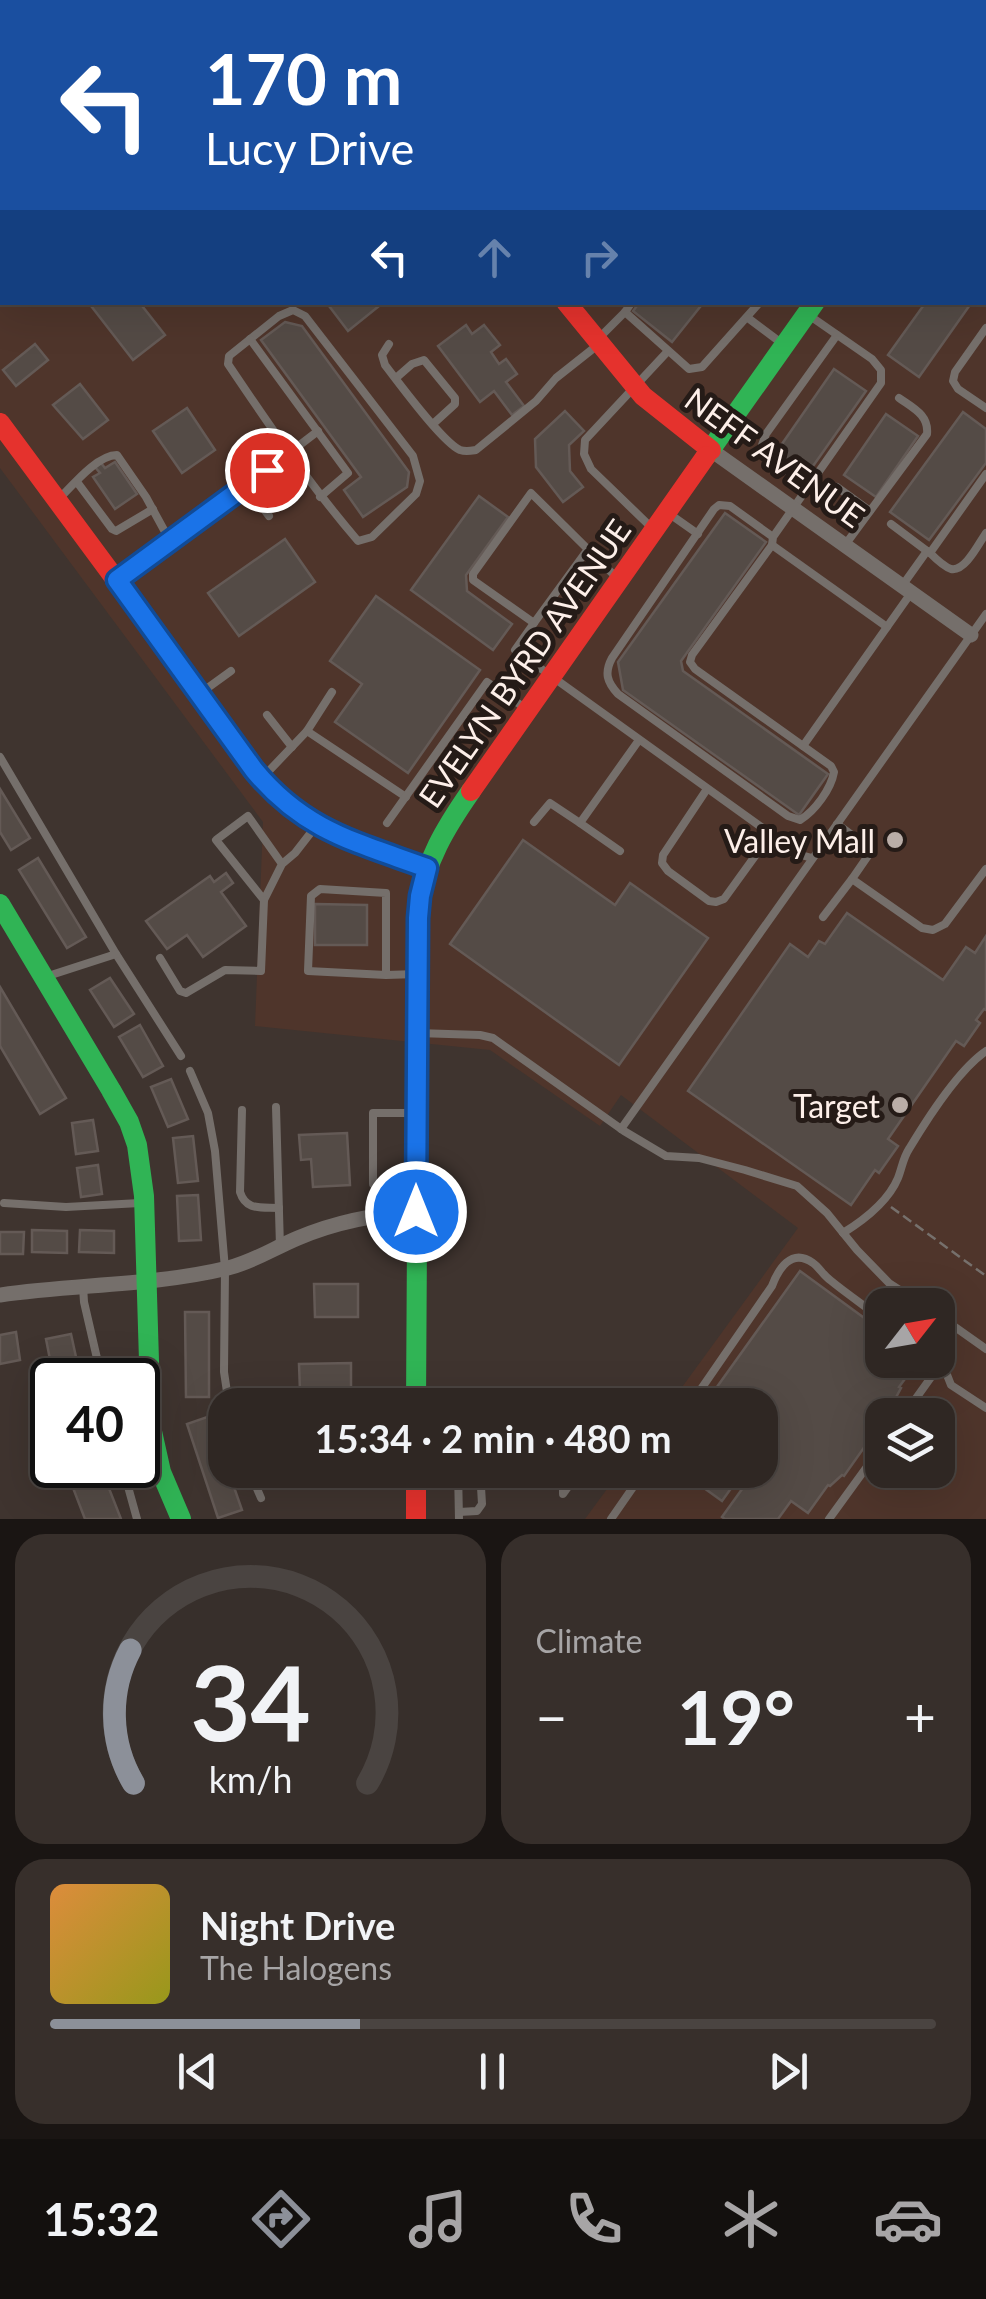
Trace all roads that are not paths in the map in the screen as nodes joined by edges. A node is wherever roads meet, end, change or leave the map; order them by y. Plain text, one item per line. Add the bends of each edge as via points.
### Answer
1 (630, 305) edge
2 (758, 305) edge
3 (577, 307) edge
4 (811, 308) edge
5 (625, 312) junction
6 (748, 318) junction
7 (986, 328) edge
8 (837, 335) junction
9 (250, 339) junction
10 (598, 342) junction
11 (389, 344) dead end
12 (784, 346) junction
13 (668, 351) junction
14 (396, 378) junction
15 (635, 388) junction
16 (899, 398) dead end
17 (986, 408) edge
18 (0, 423) edge
19 (432, 424) junction
20 (318, 431) junction
21 (711, 450) junction
22 (288, 454) junction
23 (986, 474) edge
24 (77, 482) junction
25 (246, 485) junction
26 (837, 486) dead end
27 (808, 488) junction
28 (320, 497) junction
29 (58, 500) junction
30 (152, 509) junction
31 (793, 509) junction
32 (870, 511) junction
33 (269, 516) dead end
34 (661, 521) junction
35 (892, 524) dead end
36 (986, 533) edge
37 (698, 534) junction
38 (170, 541) junction
39 (772, 542) junction
40 (845, 546) junction
41 (588, 549) junction
42 (928, 552) junction
43 (117, 580) junction
44 (619, 580) junction
45 (907, 590) junction
46 (986, 614) edge
47 (534, 624) junction
48 (887, 627) junction
49 (971, 635) junction
50 (230, 671) dead end
51 (552, 677) junction
52 (332, 692) dead end
53 (200, 694) junction
54 (528, 710) junction
55 (267, 715) dead end
56 (306, 731) junction
57 (640, 740) junction
58 (803, 746) junction
59 (292, 747) junction
60 (0, 757) edge
61 (262, 779) junction
62 (707, 789) junction
63 (756, 792) junction
64 (406, 797) junction
65 (742, 813) junction
66 (534, 822) dead end
67 (580, 823) junction
68 (387, 824) dead end
69 (837, 824) junction
70 (316, 826) junction
71 (771, 834) junction
72 (620, 851) dead end
73 (812, 858) junction
74 (282, 864) junction
75 (427, 868) junction
76 (986, 869) edge
77 (852, 879) junction
78 (264, 900) junction
79 (0, 904) edge
80 (823, 918) dead end
81 (116, 954) junction
82 (160, 958) dead end
83 (418, 974) junction
84 (386, 975) junction
85 (43, 978) junction
86 (417, 1033) junction
87 (986, 1051) edge
88 (181, 1056) dead end
89 (190, 1071) dead end
90 (276, 1107) dead end
91 (242, 1110) dead end
92 (417, 1112) junction
93 (621, 1129) junction
94 (373, 1184) dead end
95 (144, 1203) junction
96 (4, 1204) dead end
97 (279, 1208) junction
98 (416, 1212) junction
99 (843, 1233) junction
100 (280, 1247) junction
101 (225, 1268) junction
102 (146, 1282) junction
103 (83, 1286) junction
104 (897, 1288) edge
105 (0, 1294) edge
106 (865, 1306) edge
107 (955, 1327) edge
108 (986, 1349) edge
109 (97, 1358) edge
110 (947, 1378) edge
111 (226, 1388) edge
112 (416, 1388) edge
113 (702, 1388) edge
114 (986, 1408) edge
115 (865, 1469) edge
116 (128, 1488) edge
117 (257, 1488) edge
118 (416, 1488) edge
119 (458, 1488) edge
120 (481, 1488) edge
121 (633, 1488) edge
122 (261, 1498) dead end
123 (459, 1515) edge
124 (136, 1519) edge
125 (181, 1519) edge
126 (416, 1519) edge
127 (611, 1519) edge
128 (829, 1519) edge

1 - 5 lane
2 - 6 lane
3 - 10 street, NEFF AVENUE
4 - 8 lane
4 - 12 street, EVELYN BYRD AVENUE
5 - 10 lane
5 - 13 lane
6 - 12 lane
6 - 13 lane via 696,370
7 - 17 lane via 953,381
8 - 27 lane via 872,360 881,384
8 - 27 lane via 762,444 765,454
9 - 20 lane
9 - 22 lane via 228,364
9 - 28 lane via 293,310 305,316 413,456 420,481 416,494 372,537 358,542
10 - 15 street, NEFF AVENUE
10 - 19 lane via 476,450 456,448
11 - 14 lane via 382,355
12 - 21 street, EVELYN BYRD AVENUE
13 - 15 lane
14 - 19 lane
14 - 19 lane via 424,360 455,398
15 - 21 street, NEFF AVENUE
15 - 34 lane via 584,440 584,454 591,469
16 - 32 lane via 926,418 927,434
18 - 29 street
20 - 22 lane
20 - 28 lane via 348,473
21 - 31 street, NEFF AVENUE
21 - 34 street, EVELYN BYRD AVENUE
22 - 25 street
22 - 28 lane
23 - 42 lane
24 - 29 lane
24 - 30 lane via 116,531
24 - 30 lane via 108,455 117,455
25 - 33 lane
25 - 38 street
26 - 32 lane
27 - 31 lane
29 - 43 street
30 - 38 lane
31 - 39 lane
31 - 40 street, NEFF AVENUE
32 - 40 lane
34 - 37 lane
34 - 44 street, EVELYN BYRD AVENUE
35 - 42 lane
36 - 42 lane via 956,569
37 - 39 lane via 724,504
37 - 63 lane via 612,658 607,677 618,694
38 - 43 street
39 - 48 lane
39 - 58 lane via 690,662
40 - 45 street, NEFF AVENUE
41 - 44 lane
41 - 47 lane
41 - 47 lane via 531,492 472,574
42 - 45 lane
43 - 53 street
44 - 51 street, EVELYN BYRD AVENUE
45 - 48 lane
45 - 49 street, NEFF AVENUE
46 - 49 lane
47 - 51 lane via 515,650
48 - 58 lane
49 - 69 lane
50 - 53 lane
51 - 54 street, EVELYN BYRD AVENUE
51 - 57 lane
52 - 56 lane
53 - 61 street
54 - 64 lane via 487,682
54 - 75 street, EVELYN BYRD AVENUE via 448,824
55 - 59 lane
56 - 59 lane
56 - 64 lane
57 - 62 lane
57 - 67 lane
58 - 63 lane via 834,772 806,817 794,819
59 - 61 lane
60 - 81 lane
61 - 70 street
62 - 65 lane
62 - 71 lane via 662,863 709,902 724,899
63 - 65 lane
64 - 68 lane
65 - 71 lane
66 - 67 lane via 550,803
67 - 72 lane
69 - 73 lane
69 - 77 lane via 872,850
70 - 74 lane
70 - 75 street
71 - 73 lane
73 - 93 lane
74 - 78 lane
74 - 78 lane via 248,816 216,840
75 - 83 street, EVELYN BYRD AVENUE via 418,909
76 - 77 lane via 945,924 933,930
77 - 80 lane
78 - 82 lane via 261,971 225,970 186,993
79 - 85 street
81 - 85 lane
81 - 88 lane
83 - 84 lane
83 - 86 street, EVELYN BYRD AVENUE
84 - 84 lane via 308,971 311,896 320,889 386,893
85 - 95 street via 128,1122
86 - 92 street, EVELYN BYRD AVENUE
86 - 93 lane via 493,1038
87 - 99 lane via 942,1100 882,1201
89 - 101 lane via 210,1121
90 - 97 lane
91 - 97 lane via 243,1202
92 - 94 lane via 373,1114
92 - 98 street, EVELYN BYRD AVENUE
93 - 99 lane via 666,1156 699,1158 797,1186
95 - 96 lane
95 - 102 street
97 - 100 lane
98 - 100 street via 352,1220
98 - 112 street, EVELYN BYRD AVENUE
99 - 104 lane
100 - 101 street
101 - 102 street
101 - 111 lane
102 - 103 street
102 - 125 street via 152,1438
103 - 105 street
103 - 109 lane
106 - 113 lane via 810,1261 789,1260
107 - 108 lane
110 - 114 lane
115 - 128 lane
116 - 124 lane
117 - 122 lane
118 - 126 street
119 - 123 lane
120 - 123 lane via 477,1511
121 - 127 lane

